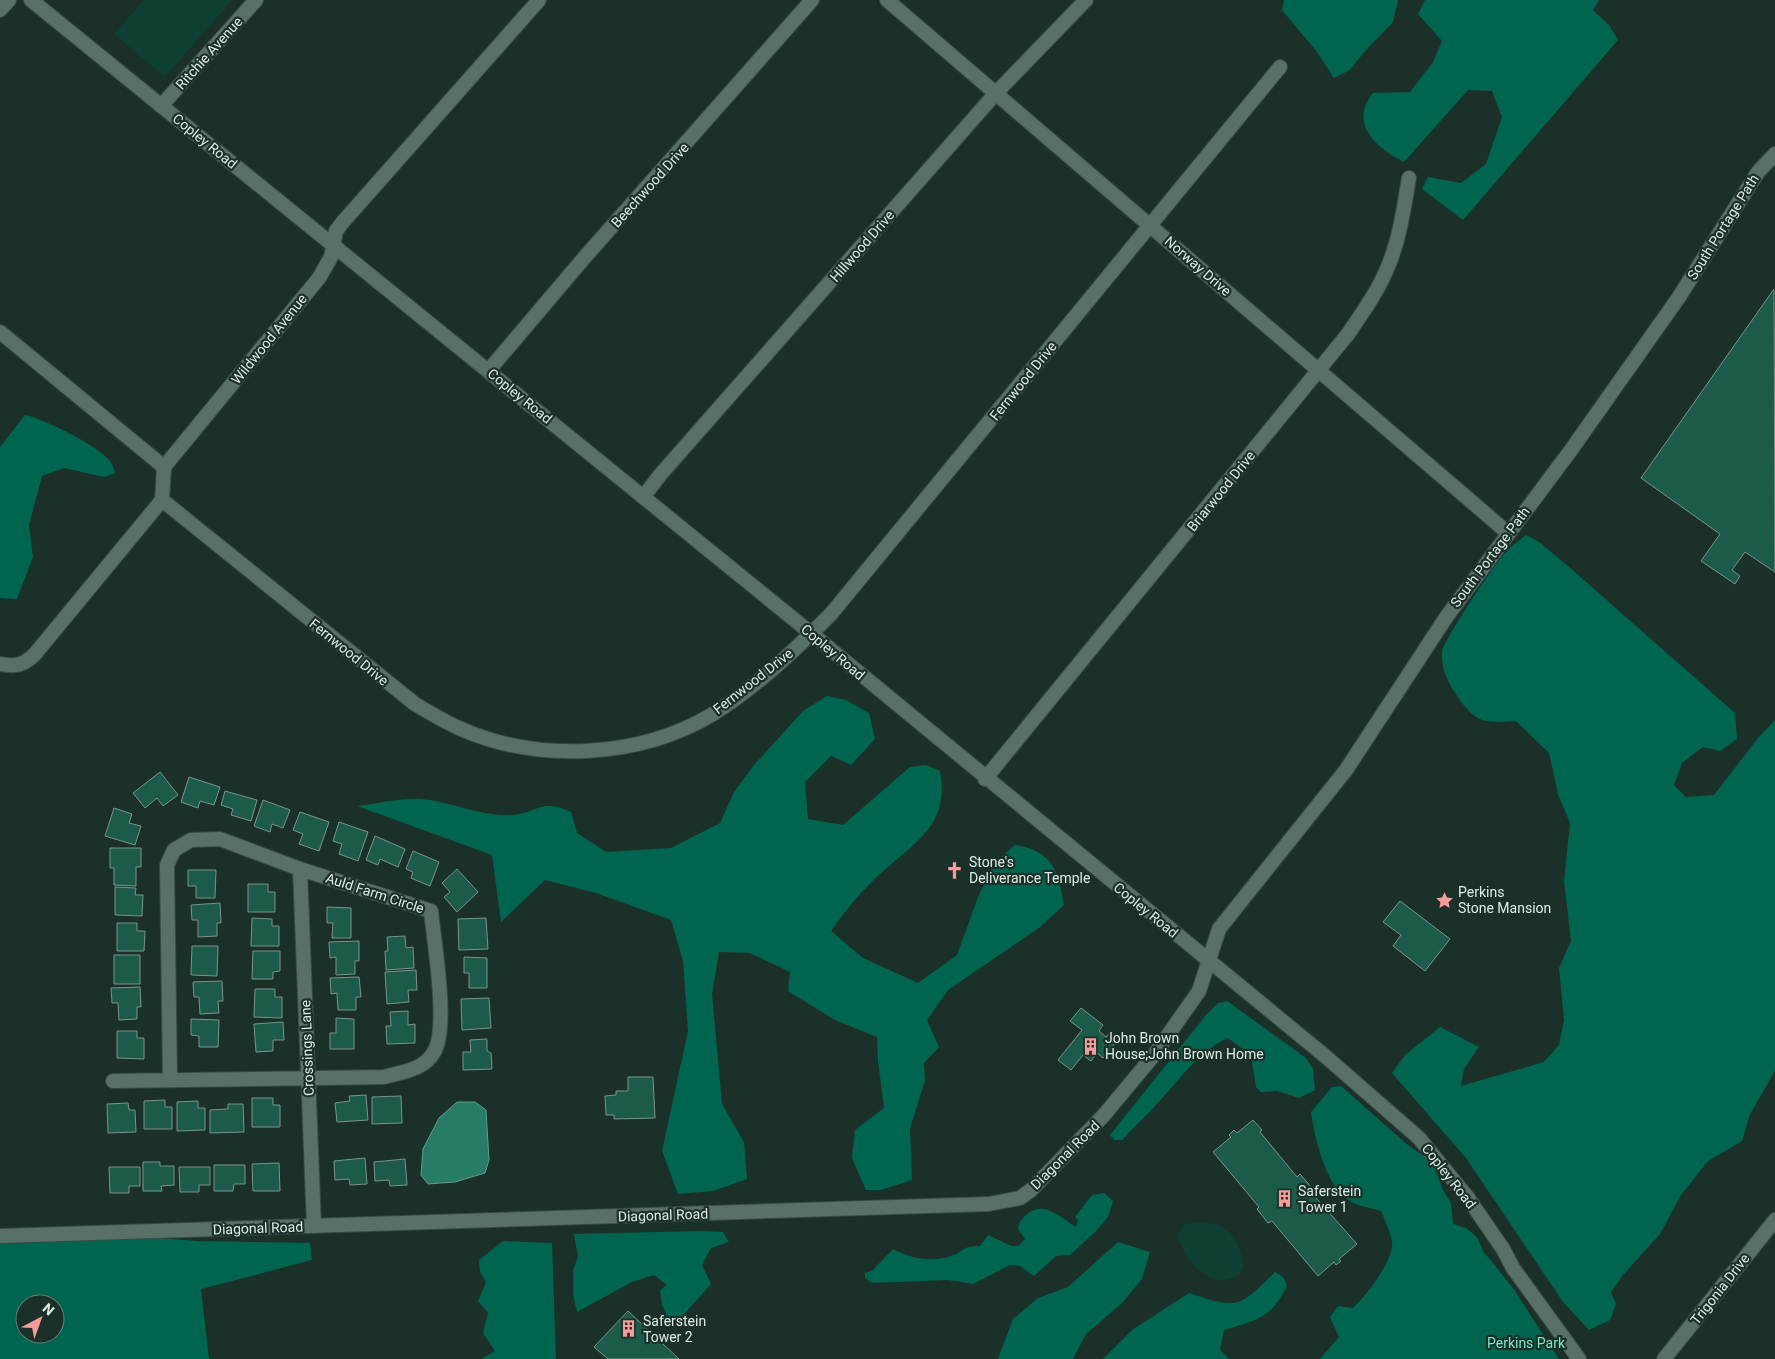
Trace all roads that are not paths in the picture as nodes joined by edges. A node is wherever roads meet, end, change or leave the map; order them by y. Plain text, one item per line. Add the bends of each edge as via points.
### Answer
1 (9, 0) edge
2 (30, 0) edge
3 (256, 0) edge
4 (539, 0) edge
5 (812, 0) edge
6 (887, 0) edge
7 (1086, 0) edge
8 (0, 10) edge
9 (1280, 67) dead end
10 (996, 93) junction
11 (161, 106) junction
12 (1775, 154) edge
13 (1409, 178) dead end
14 (1151, 225) junction
15 (334, 244) junction
16 (1, 335) edge
17 (489, 370) junction
18 (1318, 372) junction
19 (164, 467) junction
20 (643, 497) junction
21 (162, 500) junction
22 (1508, 533) junction
23 (812, 634) junction
24 (0, 664) edge
25 (985, 779) junction
26 (300, 869) junction
27 (1210, 962) junction
28 (308, 1078) junction
29 (170, 1080) junction
30 (112, 1082) dead end
31 (1775, 1220) edge
32 (314, 1226) junction
33 (0, 1236) edge
34 (1579, 1359) edge
35 (1664, 1359) edge

1 - 8 street
2 - 11 street, Copley Road
3 - 11 street, Ritchie Avenue
4 - 15 street, Wildwood Avenue via 342,223 336,231
5 - 17 street, Beechwood Drive
6 - 10 street, Norway Drive
7 - 10 street, Hillwood Drive
9 - 14 street, Fernwood Drive
10 - 14 street, Norway Drive
10 - 20 street, Hillwood Drive
11 - 15 street, Copley Road
12 - 22 street, South Portage Path via 1758,172 1679,297
13 - 18 street, Briarwood Drive via 1402,222 1389,264 1370,302
14 - 18 street, Norway Drive
14 - 23 street, Fernwood Drive
15 - 17 street, Copley Road
15 - 19 street, Wildwood Avenue via 332,257 319,278
16 - 19 street
17 - 20 street, Copley Road
18 - 22 street, Norway Drive
18 - 25 street, Briarwood Drive
19 - 21 street
20 - 23 street, Copley Road
21 - 23 street, Fernwood Drive via 415,704 462,729 517,746 596,750 629,745 674,732 735,699
21 - 24 street via 35,654 26,663
22 - 27 street, South Portage Path via 1447,616 1346,770 1219,929
23 - 25 street, Copley Road
25 - 27 street, Copley Road
26 - 28 street, Crossings Lane
26 - 28 street, Auld Farm Circle via 432,911 442,1026 434,1052 416,1069 384,1077
26 - 29 street, Auld Farm Circle via 220,839 191,840 174,850 168,865
27 - 32 street, Diagonal Road via 1199,992 1154,1054 1104,1115 1020,1198 1006,1202 796,1212
27 - 34 street, Copley Road via 1325,1056 1430,1150 1468,1198 1513,1268
28 - 29 street, Auld Farm Circle
28 - 32 street, Crossings Lane
29 - 30 street, Auld Farm Circle
31 - 35 street, Trigonia Drive
32 - 33 street, Diagonal Road

